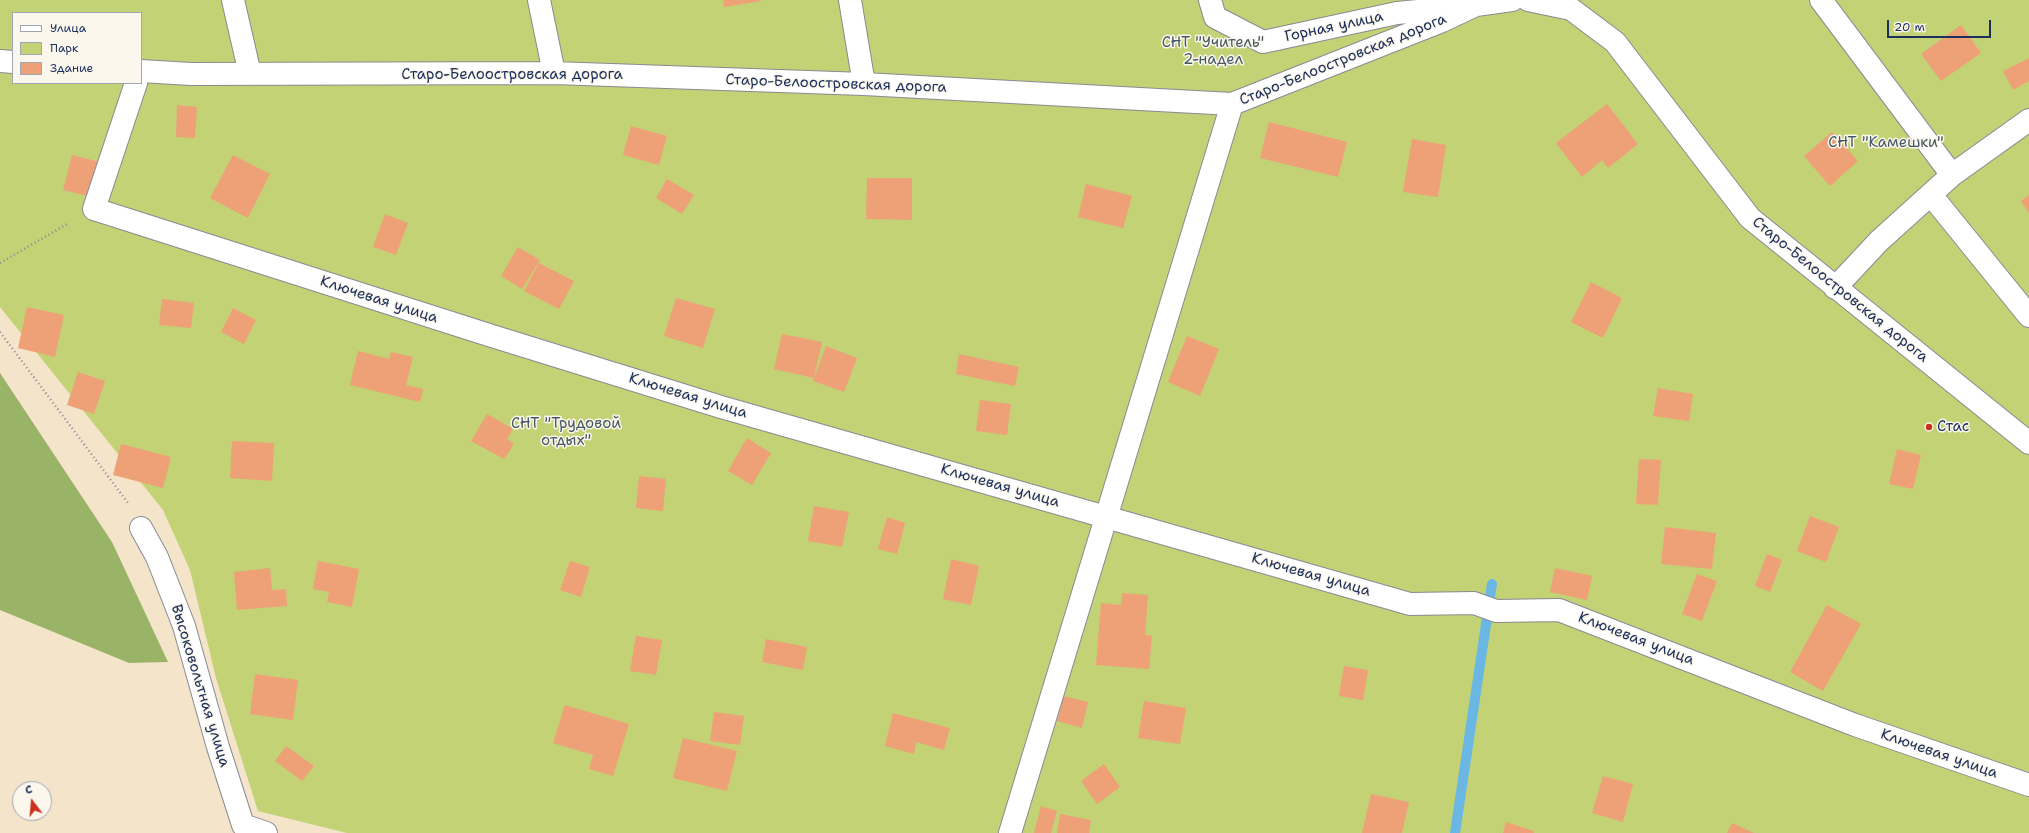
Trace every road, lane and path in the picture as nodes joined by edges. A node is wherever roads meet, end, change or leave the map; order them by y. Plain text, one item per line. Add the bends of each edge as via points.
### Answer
1 (233, 0) edge
2 (540, 0) edge
3 (850, 0) edge
4 (1210, 0) edge
5 (1512, 0) edge
6 (1528, 0) edge
7 (1821, 0) edge
8 (1474, 3) edge
9 (0, 61) edge
10 (12, 62) edge
11 (142, 71) edge
12 (554, 73) junction
13 (250, 74) junction
14 (136, 84) edge
15 (864, 84) junction
16 (1232, 104) junction
17 (2029, 120) edge
18 (1952, 175) junction
19 (1930, 194) junction
20 (94, 209) junction
21 (0, 263) edge
22 (1835, 288) junction
23 (2029, 316) edge
24 (0, 332) edge
25 (2029, 443) edge
26 (1105, 516) junction
27 (141, 528) joint
28 (2029, 785) edge
29 (266, 833) edge
30 (1010, 833) edge

1 - 13 street
2 - 12 street
3 - 15 street
4 - 8 street, Горная улица via 1215,17 1263,42 1397,13
5 - 8 street, Старо-Белоостровская дорога
6 - 22 street, Старо-Белоостровская дорога via 1571,9 1616,42 1750,218
7 - 18 street
8 - 16 street, Старо-Белоостровская дорога via 1442,21
9 - 10 street
11 - 13 street, Старо-Белоостровская дорога
12 - 13 street, Старо-Белоостровская дорога
12 - 15 street, Старо-Белоостровская дорога
14 - 20 street
15 - 16 street, Старо-Белоостровская дорога
16 - 26 street
17 - 18 street
18 - 19 street
19 - 22 street
19 - 23 street
20 - 21 path
20 - 26 street, Ключевая улица via 721,407
22 - 25 street, Старо-Белоостровская дорога
24 - 27 path via 125,498
26 - 28 street, Ключевая улица via 1410,604 1474,603 1496,611 1560,610 1855,725
26 - 30 street
27 - 29 street, Высоковольтная улица via 157,557 184,626 243,825

